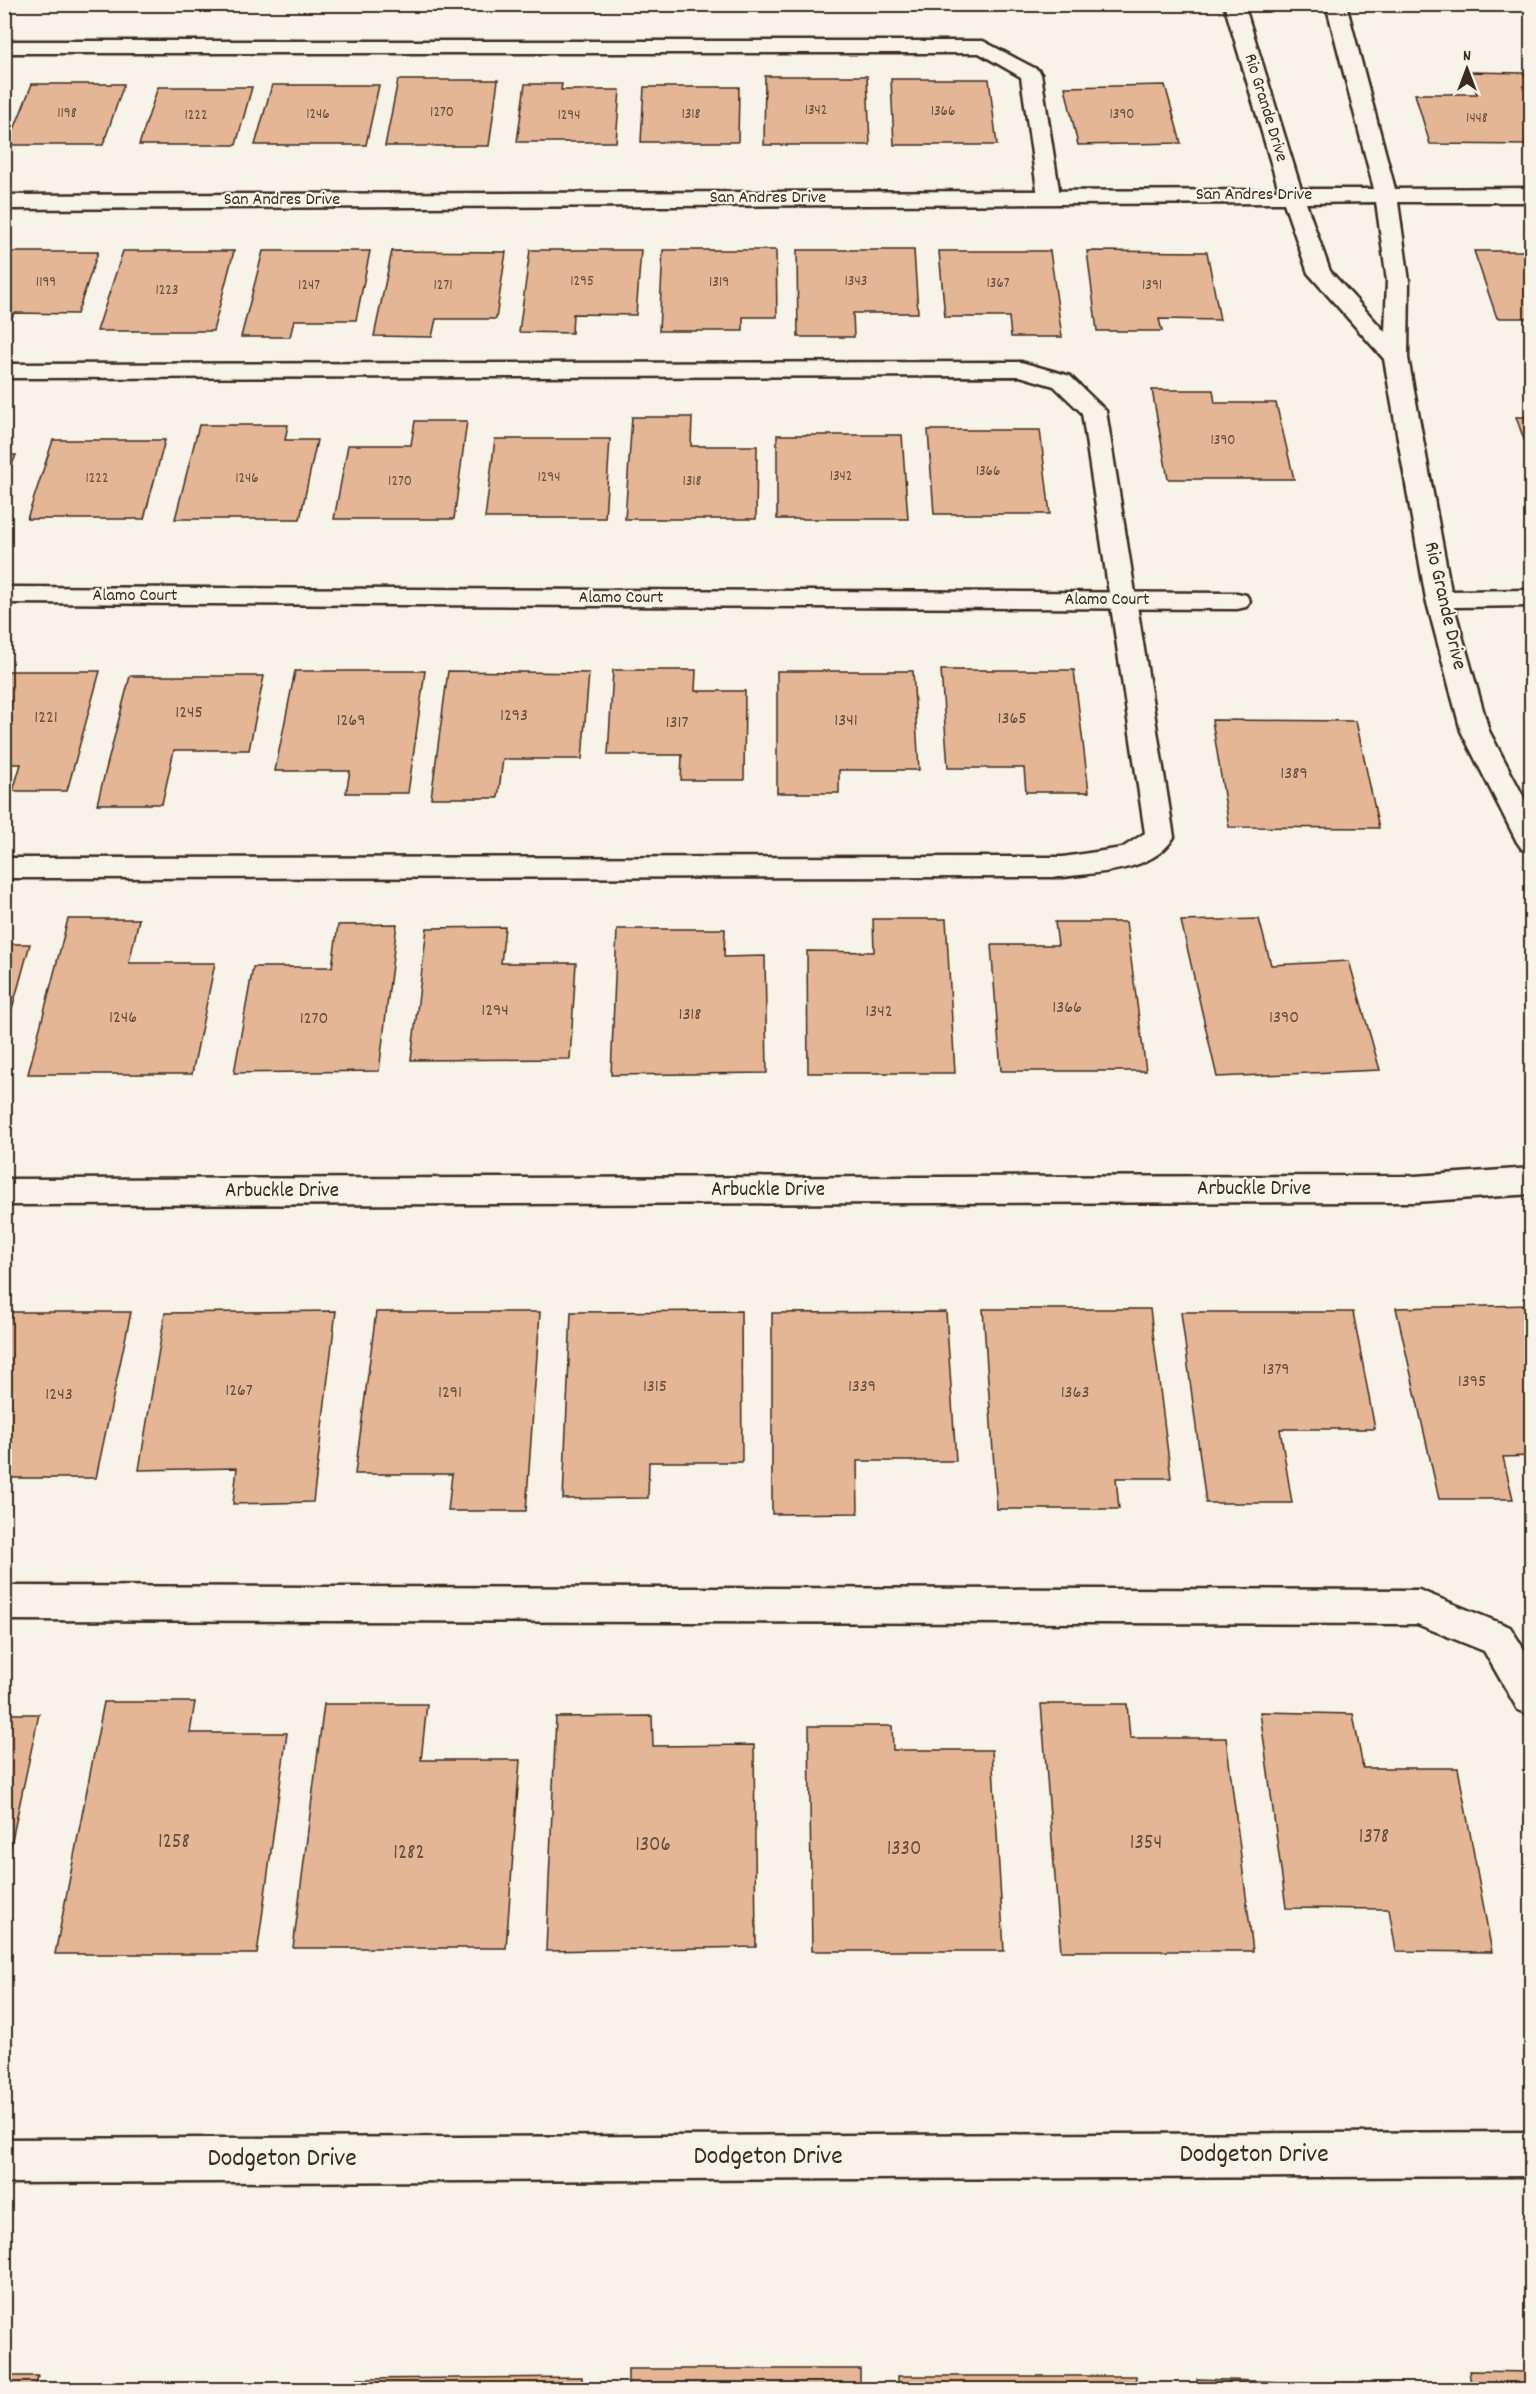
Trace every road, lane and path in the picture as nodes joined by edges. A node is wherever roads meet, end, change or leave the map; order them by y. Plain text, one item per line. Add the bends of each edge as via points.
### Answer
1 (1234, 4) edge
2 (1336, 4) edge
3 (4, 47) edge
4 (1292, 195) junction
5 (1386, 195) junction
6 (1532, 195) edge
7 (1049, 196) junction
8 (4, 201) edge
9 (1396, 358) junction
10 (4, 371) edge
11 (4, 595) edge
12 (1439, 598) junction
13 (1532, 598) edge
14 (1124, 600) junction
15 (1238, 601) dead end
16 (1532, 842) edge
17 (4, 868) edge
18 (1532, 1181) edge
19 (4, 1192) edge
20 (4, 1603) edge
21 (1532, 1698) edge
22 (1532, 2154) edge
23 (4, 2161) edge

1 - 4 street, Rio Grande Drive
2 - 5 street, Rio Grande Drive
3 - 7 street via 983,47 1031,74
4 - 5 street, San Andres Drive
4 - 7 street, San Andres Drive
4 - 9 street, Rio Grande Drive via 1319,273
5 - 6 street, San Andres Drive
5 - 9 street, Rio Grande Drive via 1398,281
7 - 8 street, San Andres Drive
9 - 12 street, Rio Grande Drive
10 - 14 street via 1021,369 1062,381 1094,411
11 - 14 street, Alamo Court
12 - 13 street
12 - 16 street, Rio Grande Drive via 1475,731
14 - 15 street, Alamo Court
14 - 17 street via 1160,837 1129,857 1063,867
18 - 19 street, Arbuckle Drive via 1415,1189
20 - 21 street via 1419,1607 1497,1639
22 - 23 street, Dodgeton Drive

